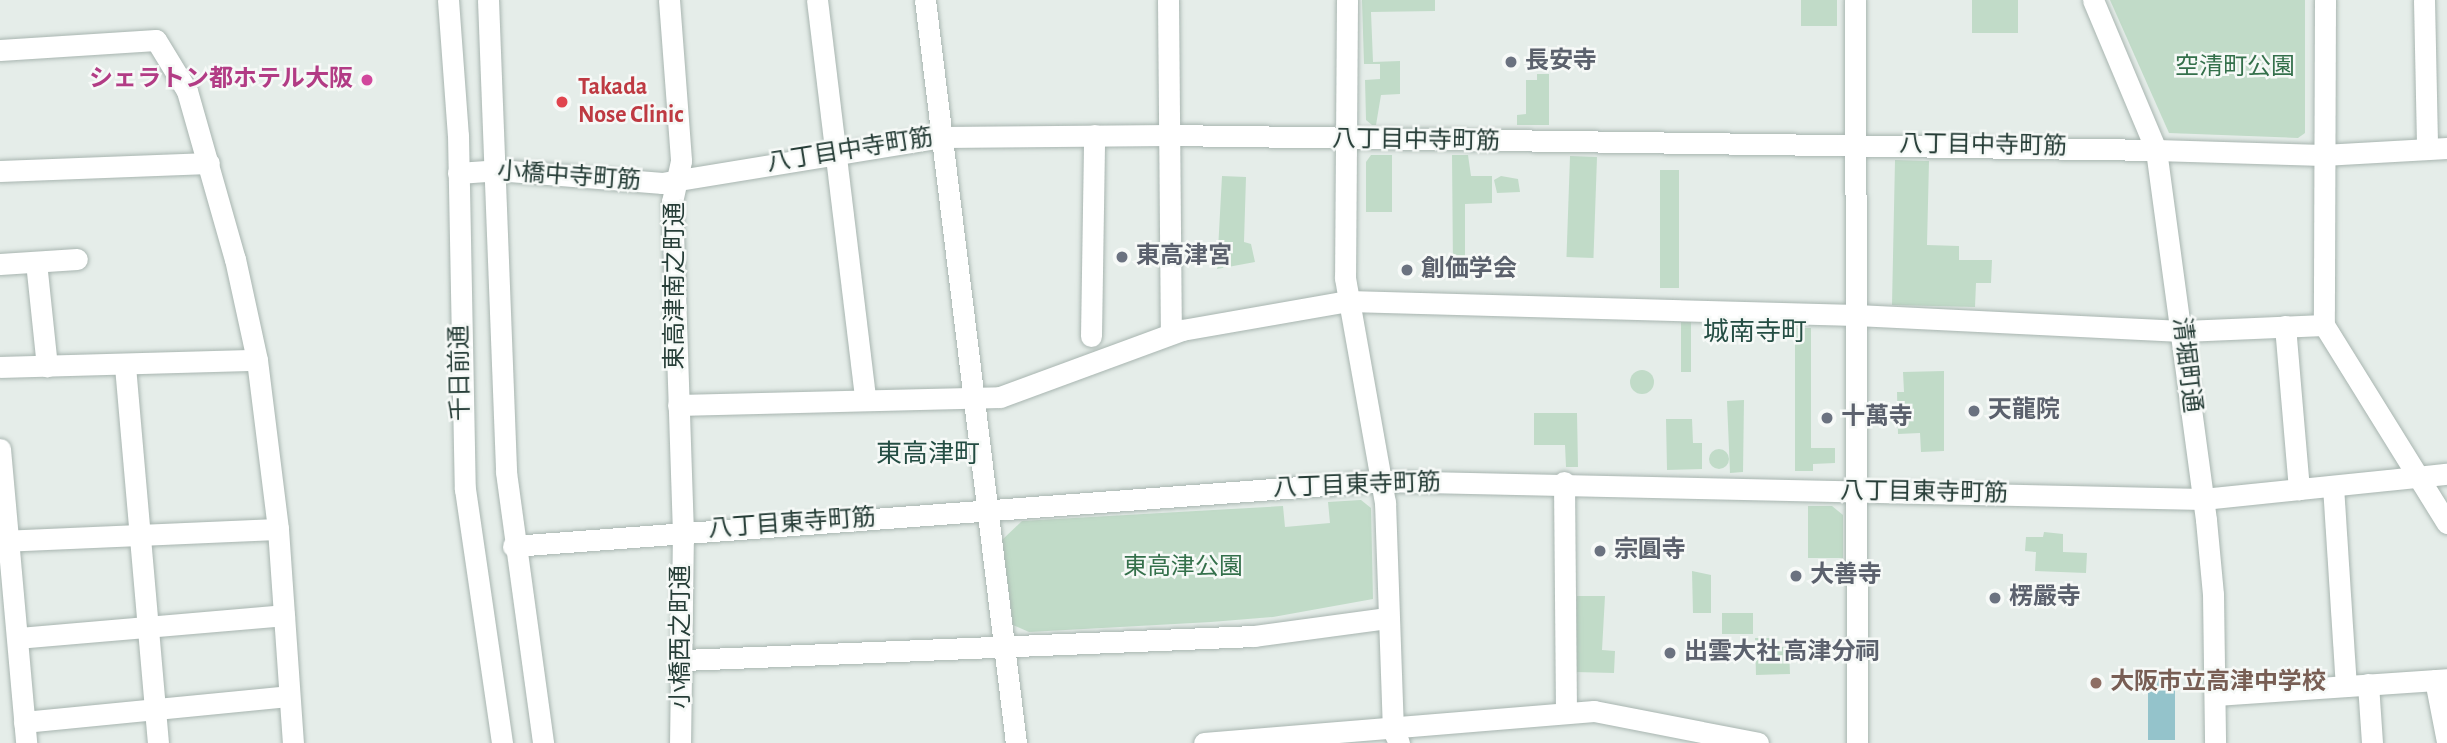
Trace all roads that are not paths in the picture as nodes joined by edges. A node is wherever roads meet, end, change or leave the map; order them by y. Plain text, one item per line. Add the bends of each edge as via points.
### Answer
1 (448, 0) edge
2 (488, 0) edge
3 (669, 0) edge
4 (817, 0) edge
5 (925, 0) edge
6 (1168, 0) edge
7 (1347, 0) edge
8 (1855, 0) edge
9 (2093, 0) edge
10 (2325, 0) edge
11 (2424, 0) edge
12 (0, 50) edge
13 (1094, 135) junction
14 (1169, 135) junction
15 (943, 136) junction
16 (1349, 140) junction
17 (1855, 144) junction
18 (2437, 148) edge
19 (2156, 150) junction
20 (834, 152) junction
21 (2323, 155) junction
22 (209, 163) junction
23 (497, 170) junction
24 (0, 171) edge
25 (458, 173) junction
26 (680, 180) junction
27 (78, 259) dead end
28 (36, 262) junction
29 (0, 264) edge
30 (1348, 301) junction
31 (1856, 315) junction
32 (2325, 325) junction
33 (2285, 326) junction
34 (2182, 331) junction
35 (1171, 333) junction
36 (1092, 349) junction
37 (257, 360) junction
38 (47, 366) junction
39 (125, 366) junction
40 (0, 367) edge
41 (865, 399) junction
42 (974, 400) junction
43 (678, 405) junction
44 (0, 449) edge
45 (2447, 474) edge
46 (2415, 477) junction
47 (1379, 481) junction
48 (1564, 482) junction
49 (2333, 486) junction
50 (2299, 489) junction
51 (1858, 492) junction
52 (2203, 499) junction
53 (985, 511) junction
54 (2447, 523) edge
55 (278, 529) junction
56 (682, 531) junction
57 (140, 533) junction
58 (5, 541) edge
59 (513, 546) junction
60 (284, 615) junction
61 (1388, 618) junction
62 (149, 626) junction
63 (18, 638) junction
64 (1001, 646) junction
65 (684, 660) junction
66 (2441, 679) edge
67 (2357, 685) junction
68 (2215, 695) junction
69 (288, 696) junction
70 (155, 709) junction
71 (1566, 713) junction
72 (25, 733) edge
73 (1396, 736) edge
74 (2447, 741) edge
75 (158, 743) edge
76 (293, 743) edge
77 (502, 743) edge
78 (543, 743) edge
79 (680, 743) edge
80 (1016, 743) edge
81 (1204, 743) edge
82 (1216, 743) edge
83 (1758, 743) edge
84 (1857, 743) edge
85 (2216, 743) edge
86 (2372, 743) edge

1 - 25 street, 千日前通
2 - 23 street, 千日前通
3 - 26 street, 東高津南之町通
4 - 20 street
5 - 15 street
6 - 14 street
7 - 16 street
8 - 17 street
9 - 19 street, 清堀町通
10 - 21 street
11 - 18 street
12 - 22 street via 156,40 187,91
13 - 14 street, 八丁目中寺町筋
13 - 15 street, 八丁目中寺町筋
13 - 36 street
14 - 16 street, 八丁目中寺町筋
14 - 35 street
15 - 20 street, 八丁目中寺町筋
15 - 42 street
16 - 17 street, 八丁目中寺町筋
16 - 30 street
17 - 19 street, 八丁目中寺町筋
17 - 31 street
18 - 21 street, 八丁目中寺町筋
19 - 21 street, 八丁目中寺町筋
19 - 34 street, 清堀町通
20 - 26 street, 八丁目中寺町筋
20 - 41 street
21 - 32 street
22 - 24 street
22 - 37 street
23 - 25 street, 小橋中寺町筋
23 - 26 street, 小橋中寺町筋 via 662,183
23 - 59 street, 千日前通 via 506,472
25 - 77 street, 千日前通 via 465,489
26 - 43 street, 東高津南之町通 via 671,202
27 - 28 street
28 - 29 street
28 - 38 street
30 - 31 street
30 - 35 street
30 - 47 street
31 - 34 street
31 - 51 street
32 - 33 street
32 - 46 street
33 - 34 street
33 - 50 street
34 - 52 street, 清堀町通
35 - 36 street
36 - 42 street via 1000,397
37 - 39 street
37 - 55 street
38 - 39 street
38 - 40 street
39 - 57 street
41 - 42 street
41 - 43 street
42 - 53 street
43 - 56 street, 東高津南之町通
44 - 58 street
45 - 46 street, 八丁目東寺町筋
46 - 49 street, 八丁目東寺町筋
46 - 54 street
47 - 48 street, 八丁目東寺町筋
47 - 53 street, 八丁目東寺町筋
47 - 61 street via 1385,502
48 - 51 street, 八丁目東寺町筋
48 - 71 street
49 - 50 street, 八丁目東寺町筋
49 - 67 street
50 - 52 street, 八丁目東寺町筋
51 - 52 street, 八丁目東寺町筋
51 - 84 street
52 - 68 street, 清堀町通 via 2213,594
53 - 56 street, 八丁目東寺町筋
53 - 64 street
55 - 57 street
55 - 60 street
56 - 59 street, 八丁目東寺町筋
56 - 65 street, 小橋西之町通
57 - 58 street
57 - 62 street
58 - 63 street
59 - 78 street, 千日前通
60 - 62 street
60 - 69 street
61 - 64 street via 1254,636
61 - 73 street
62 - 63 street
62 - 70 street
63 - 72 street
64 - 65 street
64 - 80 street
65 - 79 street, 小橋西之町通
66 - 67 street
66 - 74 street
67 - 68 street
67 - 86 street
68 - 85 street, 清堀町通
69 - 70 street
69 - 76 street
70 - 72 street
70 - 75 street
71 - 73 street
71 - 83 street via 1616,712
73 - 82 street
81 - 82 street

